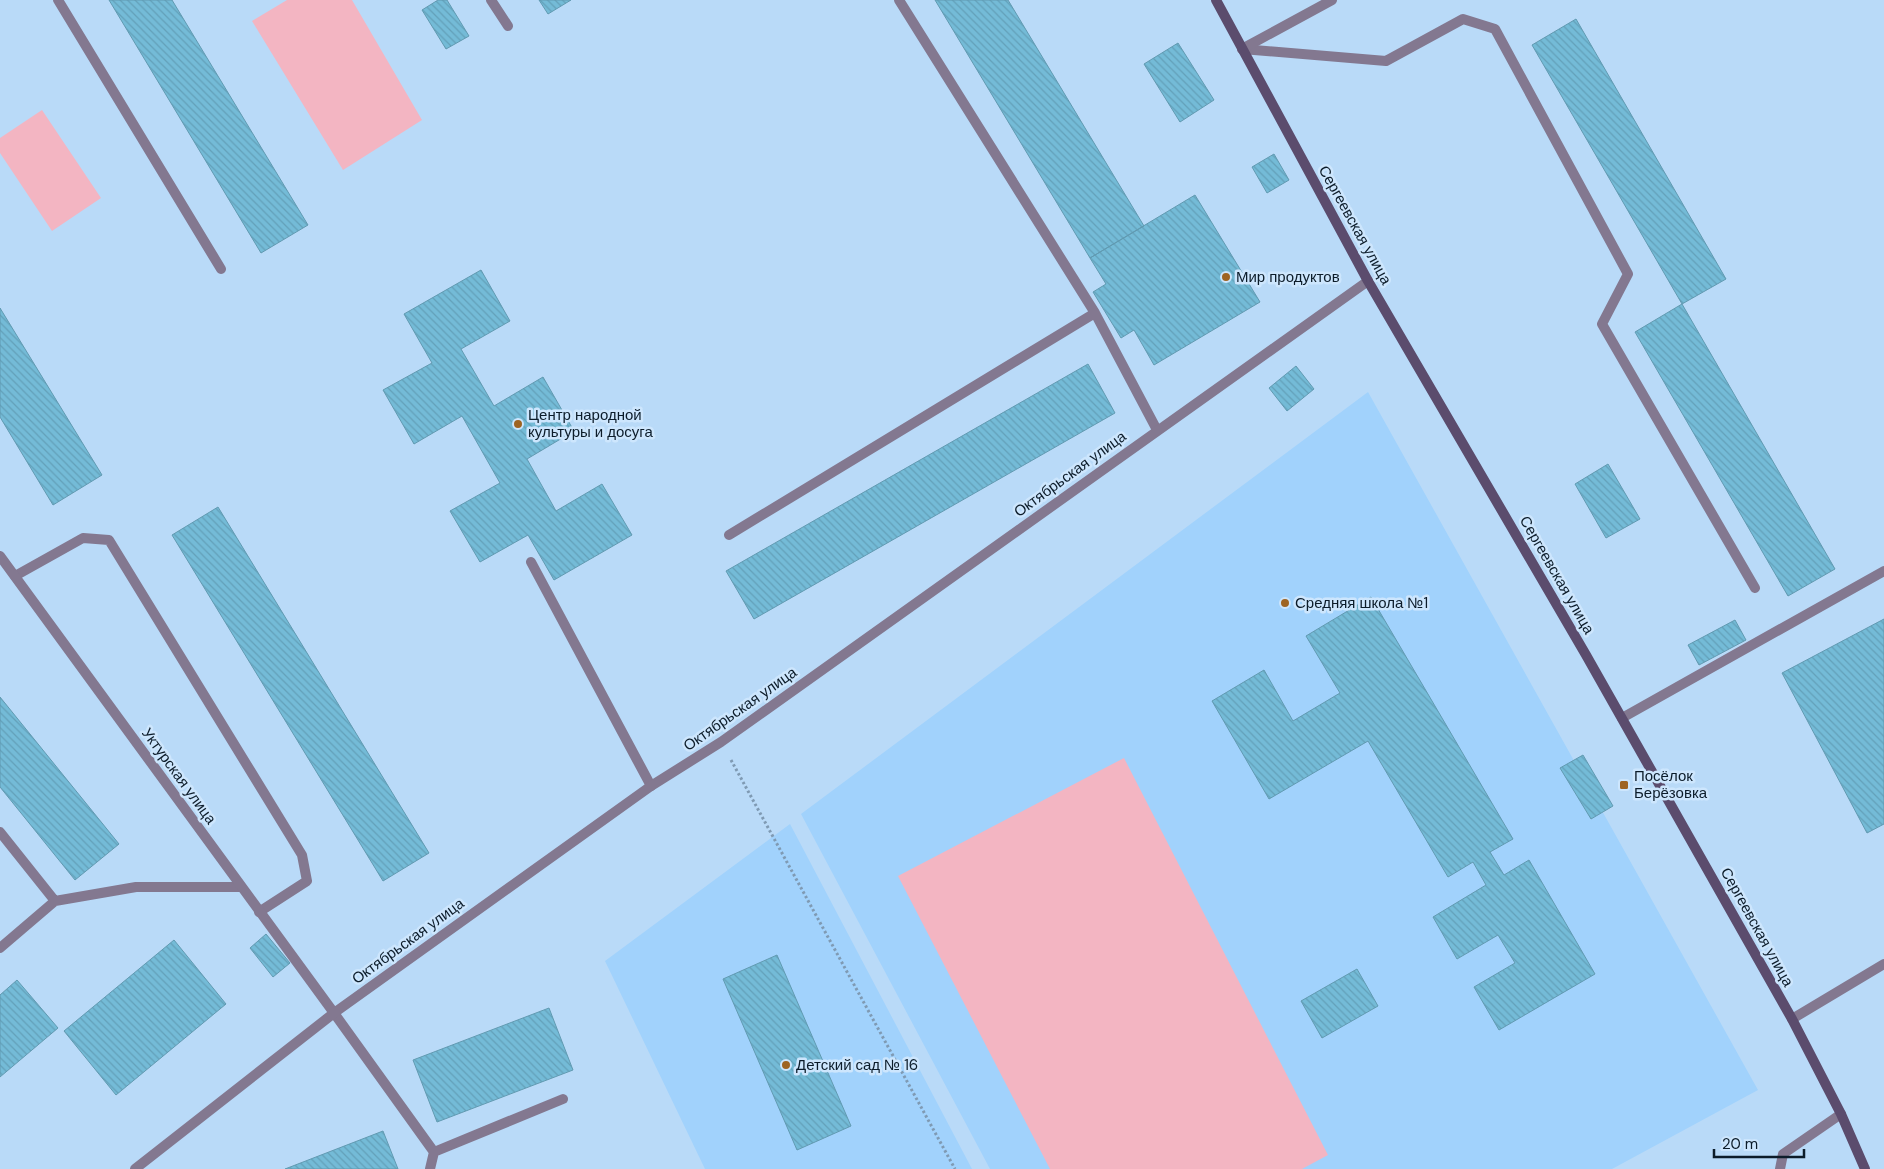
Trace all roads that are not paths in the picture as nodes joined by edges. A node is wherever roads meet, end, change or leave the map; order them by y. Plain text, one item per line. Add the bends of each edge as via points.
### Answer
1 (58, 0) edge
2 (491, 0) edge
3 (899, 0) edge
4 (1216, 0) edge
5 (1332, 0) edge
6 (508, 26) dead end
7 (1242, 49) junction
8 (221, 269) dead end
9 (1368, 281) junction
10 (1095, 312) junction
11 (1157, 430) junction
12 (729, 535) dead end
13 (0, 556) edge
14 (531, 562) dead end
15 (1884, 571) edge
16 (15, 576) junction
17 (1755, 588) dead end
18 (1622, 718) junction
19 (651, 786) junction
20 (0, 832) edge
21 (241, 887) junction
22 (55, 901) junction
23 (259, 912) junction
24 (0, 948) edge
25 (1884, 964) edge
26 (334, 1013) junction
27 (1792, 1019) junction
28 (563, 1099) dead end
29 (1841, 1114) junction
30 (434, 1152) junction
31 (135, 1169) edge
32 (430, 1169) edge
33 (1780, 1169) edge
34 (1865, 1169) edge

1 - 8 street
2 - 6 street
3 - 10 street
4 - 7 main road, Сергеевская улица
5 - 7 street
7 - 9 main road, Сергеевская улица
7 - 17 street via 1386,61 1463,19 1495,29 1628,274 1602,324
9 - 11 street, Октябрьская улица
9 - 18 main road, Сергеевская улица
10 - 11 street
10 - 12 street
11 - 19 street, Октябрьская улица via 721,742
13 - 16 street, Уктурская улица
14 - 19 street
15 - 18 street
16 - 21 street, Уктурская улица
16 - 23 street via 83,538 109,540 302,855 307,881
18 - 27 main road, Сергеевская улица
19 - 26 street, Октябрьская улица
20 - 22 street
21 - 22 street via 136,887
21 - 23 street, Уктурская улица
22 - 24 street
23 - 26 street, Уктурская улица
25 - 27 street
26 - 30 street, Уктурская улица
26 - 31 street, Октябрьская улица
27 - 29 main road, Сергеевская улица
28 - 30 street
29 - 33 street via 1783,1154
29 - 34 main road, Сергеевская улица
30 - 32 street

